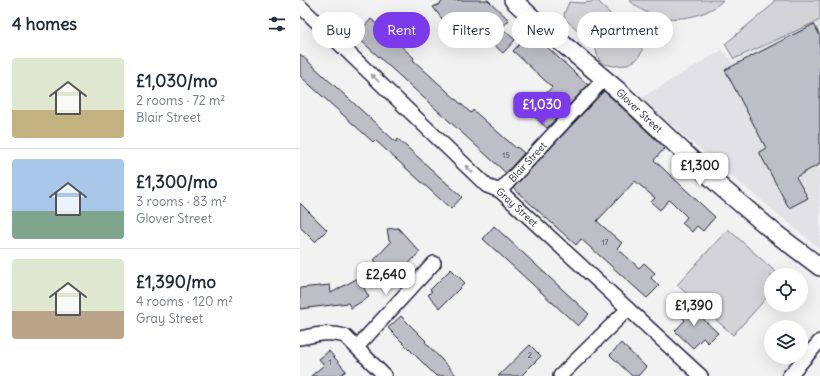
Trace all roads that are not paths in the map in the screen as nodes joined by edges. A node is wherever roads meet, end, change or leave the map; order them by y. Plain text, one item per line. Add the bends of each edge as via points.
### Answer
1 (513, 0) edge
2 (300, 6) edge
3 (604, 79) junction
4 (500, 191) junction
5 (434, 263) dead end
6 (820, 267) edge
7 (628, 309) junction
8 (300, 338) edge
9 (820, 341) edge
10 (357, 347) junction
11 (378, 374) edge
12 (560, 376) edge
13 (701, 376) edge
14 (789, 376) edge

1 - 3 street, Glover Street
4 -> 2 street, Gray Street via 487,186
3 - 4 street, Blair Street
3 - 6 street, Glover Street via 722,187 775,233
4 - 7 street, Gray Street
5 - 10 street
7 - 12 street
7 - 13 street, Gray Street
8 - 10 street via 337,333 345,336
9 - 14 street
10 - 11 street

